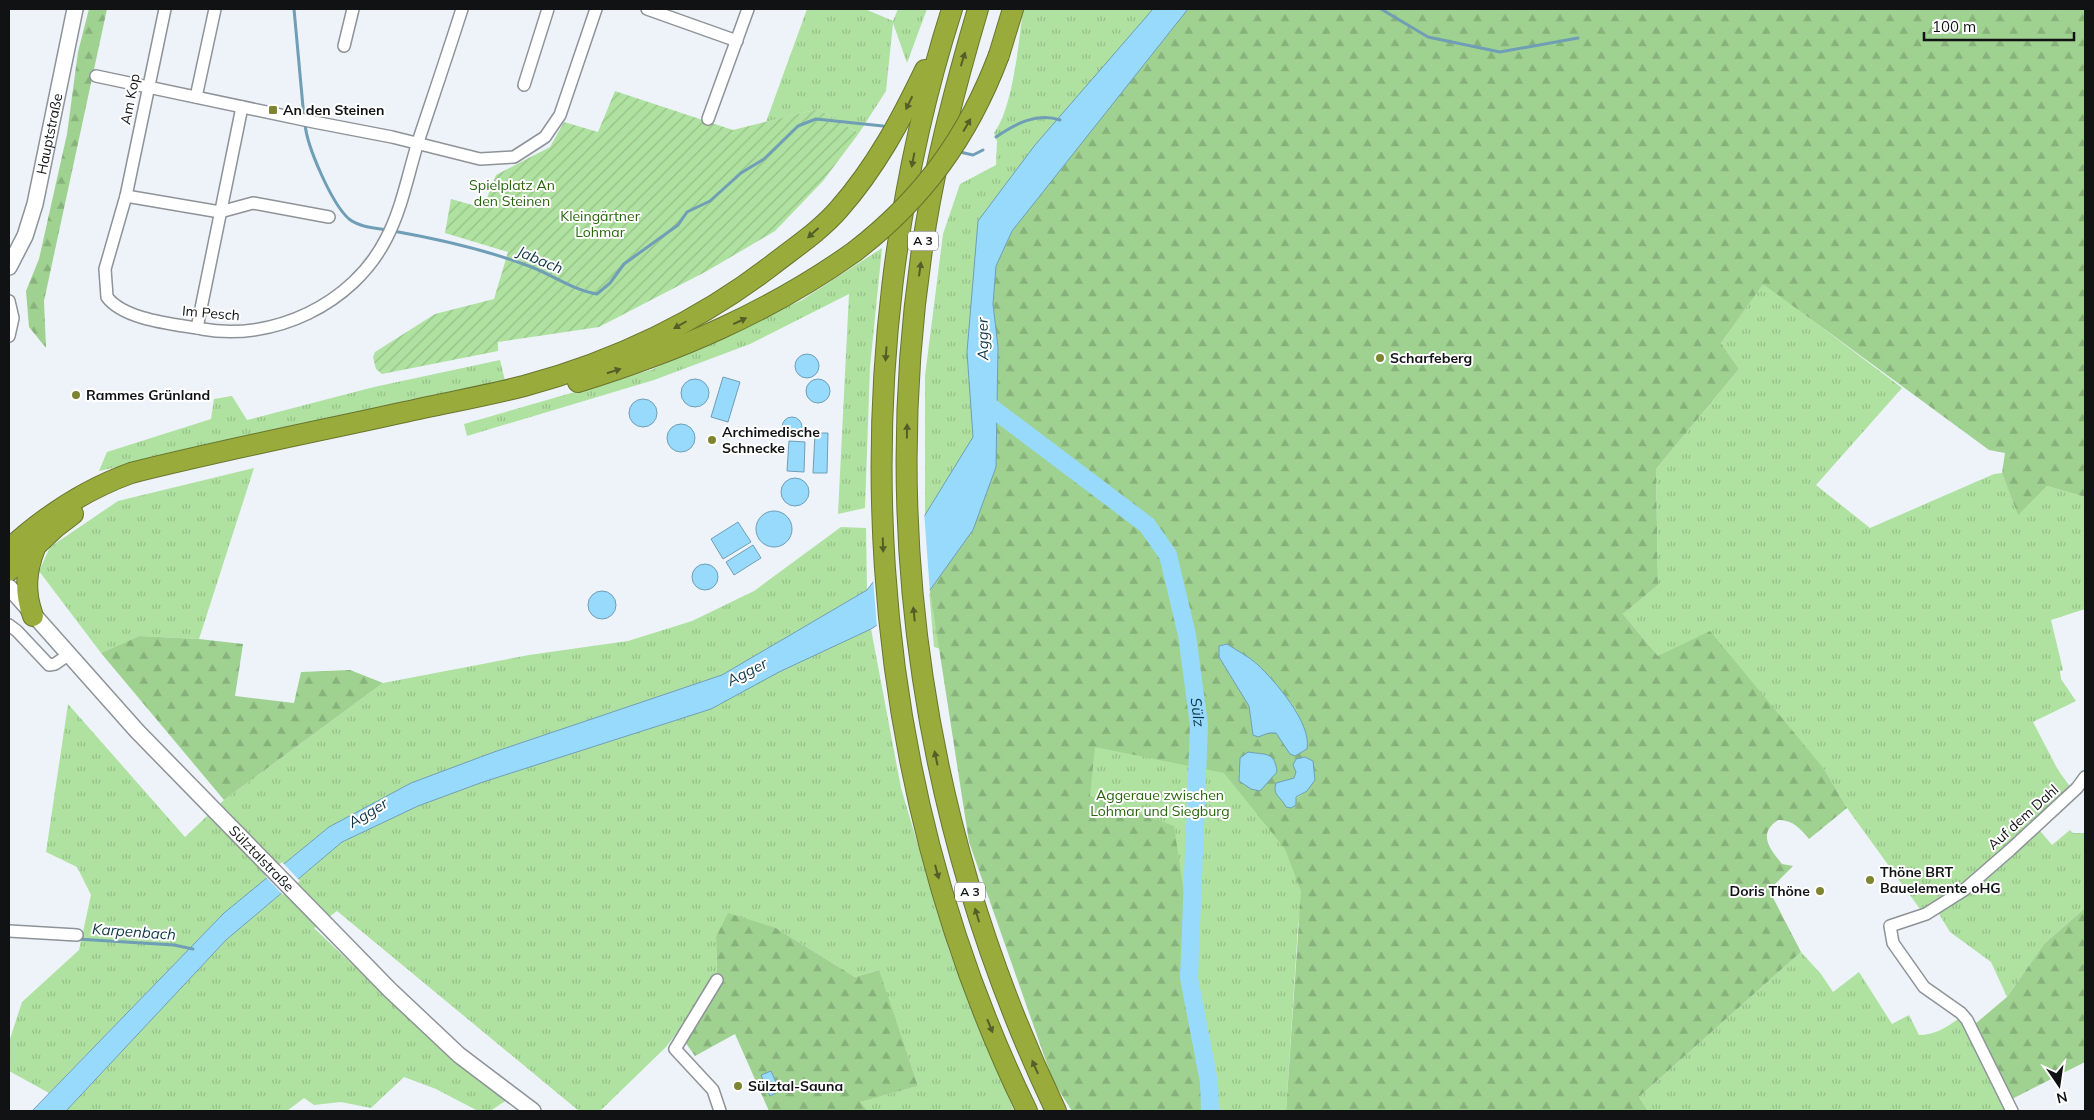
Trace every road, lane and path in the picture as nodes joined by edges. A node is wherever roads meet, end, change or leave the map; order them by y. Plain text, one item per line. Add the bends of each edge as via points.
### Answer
1 (75, 9) edge
2 (164, 9) edge
3 (215, 9) edge
4 (353, 9) edge
5 (462, 9) edge
6 (548, 9) edge
7 (596, 9) edge
8 (647, 9) edge
9 (748, 9) edge
10 (952, 9) edge
11 (978, 9) edge
12 (1013, 9) edge
13 (946, 28) junction
14 (737, 41) junction
15 (344, 46) dead end
16 (96, 76) dead end
17 (524, 85) dead end
18 (148, 86) junction
19 (196, 97) junction
20 (242, 107) junction
21 (708, 119) dead end
22 (418, 143) junction
23 (126, 196) junction
24 (220, 212) junction
25 (329, 217) dead end
26 (11, 261) edge
27 (9, 301) edge
28 (197, 328) junction
29 (9, 336) edge
30 (526, 390) junction
31 (9, 535) edge
32 (34, 537) junction
33 (9, 549) edge
34 (9, 571) edge
35 (9, 587) edge
36 (9, 608) edge
37 (33, 616) junction
38 (9, 625) edge
39 (68, 655) junction
40 (2085, 777) edge
41 (9, 931) edge
42 (77, 935) dead end
43 (716, 980) dead end
44 (533, 1111) edge
45 (720, 1111) edge
46 (1027, 1111) edge
47 (1056, 1111) edge
48 (2012, 1111) edge

1 - 26 main road, Hauptstraße via 35,204
2 - 18 street, Am Kop
3 - 19 street
4 - 15 street
5 - 22 street, Im Pesch
6 - 17 street
7 - 22 street via 560,115 545,137 514,157 480,158
8 - 14 street
9 - 14 street
10 - 13 highway, A 3
47 -> 11 highway, A 3 via 1007,1000 983,934 944,798 919,663 908,539 908,394 914,311 926,224 944,132
30 -> 12 highway, bridge via 615,370 716,332 787,296 854,252 892,221 942,165 972,116
13 -> 30 highway via 885,148 862,182 808,238 753,280 669,331
13 -> 46 highway, A 3 via 919,129 889,305 882,398 884,559 896,678 925,825 965,961
14 - 21 street
16 - 18 street
18 - 19 street
18 - 23 street, Am Kop
19 - 20 street
20 - 22 street
20 - 24 street
22 - 28 street, Im Pesch via 388,236 357,278 325,306 288,322 247,332
23 - 24 street
23 - 28 street, Im Pesch via 106,269 106,298 128,312 168,324
24 - 25 street via 253,203
24 - 28 street
27 - 29 street via 13,318
30 - 32 highway via 136,483 84,506 56,527
31 - 32 highway
32 - 33 highway
32 - 34 highway
32 - 37 highway via 26,589
35 - 37 main road, Sülztalstraße
36 - 37 main road
37 - 39 main road, Sülztalstraße
38 - 39 street via 49,665
39 - 44 main road, Sülztalstraße via 137,731 426,1025
40 - 48 street, Auf dem Dahl via 2077,788 1964,890 1926,914 1890,926 1893,943 1924,987 1967,1020
41 - 42 street
43 - 45 street via 675,1049 713,1090

